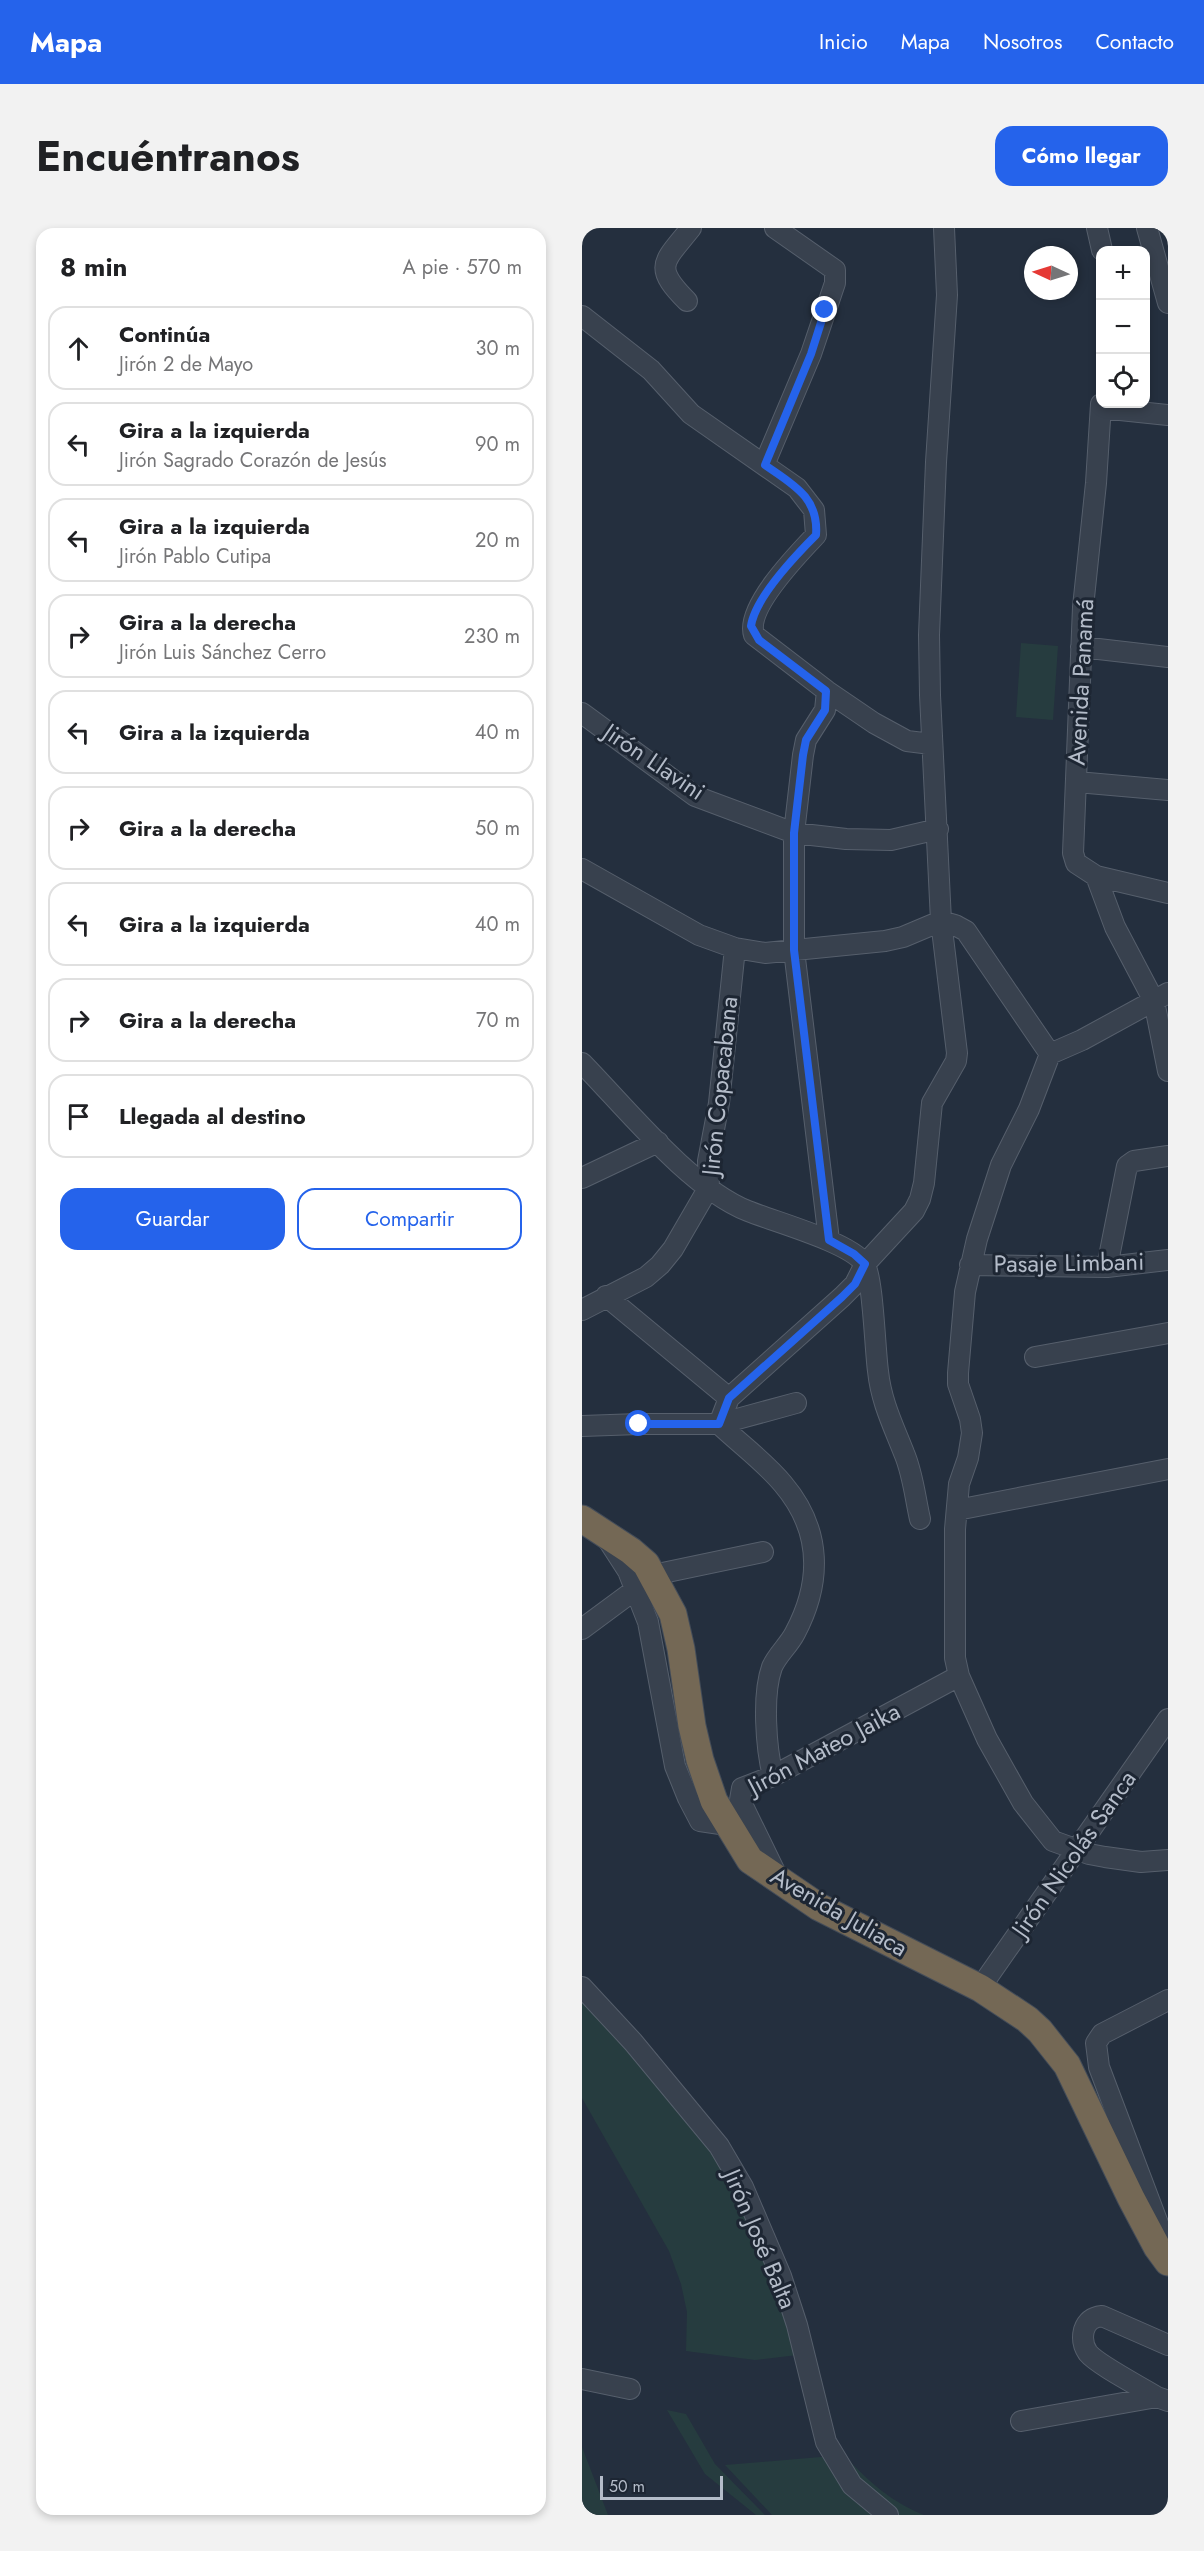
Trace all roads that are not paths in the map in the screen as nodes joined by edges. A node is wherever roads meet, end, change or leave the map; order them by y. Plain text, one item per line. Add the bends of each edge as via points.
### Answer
1 (692, 228) edge
2 (775, 228) edge
3 (944, 228) edge
4 (1097, 228) edge
5 (1147, 228) edge
6 (1101, 246) edge
7 (687, 301) dead end
8 (1168, 303) edge
9 (582, 316) edge
10 (1101, 408) edge
11 (1116, 408) edge
12 (1168, 415) edge
13 (765, 465) junction
14 (1081, 647) junction
15 (1168, 657) edge
16 (826, 691) junction
17 (582, 712) edge
18 (931, 744) junction
19 (1077, 782) junction
20 (1168, 790) edge
21 (938, 830) junction
22 (794, 833) junction
23 (582, 869) edge
24 (1096, 876) junction
25 (1168, 893) edge
26 (941, 921) junction
27 (735, 948) junction
28 (794, 950) junction
29 (1161, 997) edge
30 (1050, 1054) junction
31 (582, 1064) edge
32 (1168, 1071) edge
33 (658, 1142) junction
34 (1168, 1156) edge
35 (582, 1178) edge
36 (709, 1187) junction
37 (829, 1240) junction
38 (1168, 1260) edge
39 (865, 1264) junction
40 (970, 1265) junction
41 (1107, 1267) junction
42 (606, 1296) junction
43 (582, 1310) edge
44 (1168, 1333) edge
45 (1035, 1357) dead end
46 (729, 1398) junction
47 (796, 1403) dead end
48 (719, 1424) junction
49 (582, 1426) edge
50 (1168, 1469) edge
51 (957, 1510) junction
52 (582, 1519) edge
53 (920, 1519) dead end
54 (763, 1552) dead end
55 (645, 1582) junction
56 (582, 1629) edge
57 (959, 1676) junction
58 (1168, 1719) edge
59 (773, 1776) junction
60 (1078, 1850) junction
61 (1168, 1860) edge
62 (779, 1880) junction
63 (582, 1987) edge
64 (980, 1988) junction
65 (1168, 2000) edge
66 (1168, 2251) edge
67 (1168, 2262) edge
68 (1168, 2344) edge
69 (582, 2379) edge
70 (630, 2389) dead end
71 (1162, 2399) edge
72 (1021, 2421) dead end
73 (888, 2515) edge

1 - 7 street via 666,259 664,271 669,283
2 - 13 street via 835,270 835,284
3 - 18 street via 947,295 929,635
4 - 6 street
5 - 8 street
9 - 13 street via 651,370 691,414
10 - 14 street, Avenida Panamá
11 - 12 street
13 - 16 street via 807,498 814,510 816,535 788,564 756,611 751,626 759,640
14 - 15 street
14 - 19 street, Avenida Panamá
16 - 18 street via 893,735 915,744
16 - 22 street via 825,710 804,747
17 - 22 street, Jirón Llavini via 695,796
18 - 21 street
19 - 20 street
19 - 24 street, Avenida Panamá via 1073,854 1076,863
21 - 22 street, Jirón Llavini via 891,840
21 - 26 street
22 - 28 street
23 - 27 street via 699,935
24 - 25 street, Avenida Panamá
24 - 29 street via 1115,927
26 - 28 street via 885,941
26 - 30 street via 966,931
26 - 39 street via 956,1061 932,1103 920,1199 914,1211
27 - 28 street via 765,953
27 - 36 street, Jirón Copacabana via 719,1103 708,1161
28 - 37 street
29 - 30 street
29 - 32 street
30 - 40 street via 1001,1165
31 - 33 street
33 - 35 street
33 - 36 street
34 - 41 street via 1134,1161 1127,1166
36 - 37 street via 745,1210
36 - 42 street, Jirón Copacabana via 674,1249 660,1265 646,1277
37 - 39 street
38 - 41 street, Pasaje Limbani
39 - 46 street via 855,1284 842,1297
39 - 53 street via 882,1398 911,1473
40 - 41 street, Pasaje Limbani
40 - 51 street via 958,1373 972,1433 959,1484
42 - 43 street, Jirón Copacabana
42 - 46 street
44 - 45 street
46 - 48 street
47 - 48 street
48 - 49 street
48 - 59 street via 783,1483 807,1523 812,1542 813,1588 808,1607 770,1677 766,1718
50 - 51 street
51 - 57 street via 953,1626
52 - 55 highway, Avenida Juliaca via 646,1564
54 - 55 street
55 - 56 street
55 - 62 highway, Avenida Juliaca via 673,1614 692,1726 714,1801 750,1860
57 - 59 street, Jirón Mateo Jaika
57 - 60 street via 982,1730 1029,1813 1053,1841
58 - 60 street, Jirón Nicolás Sanca
59 - 62 street, Jirón Mateo Jaika via 742,1788 740,1800
60 - 61 street via 1141,1862
60 - 64 street, Jirón Nicolás Sanca
62 - 64 highway, Avenida Juliaca via 819,1907
63 - 73 street, Jirón José Balta via 712,2137 743,2187 781,2276 826,2442 852,2485
64 - 67 highway, Avenida Juliaca via 1027,2019 1067,2065
65 - 66 street via 1102,2034 1096,2043 1096,2055
68 - 71 street via 1102,2316 1094,2317 1083,2332 1083,2341 1092,2357
69 - 70 street
71 - 72 street

